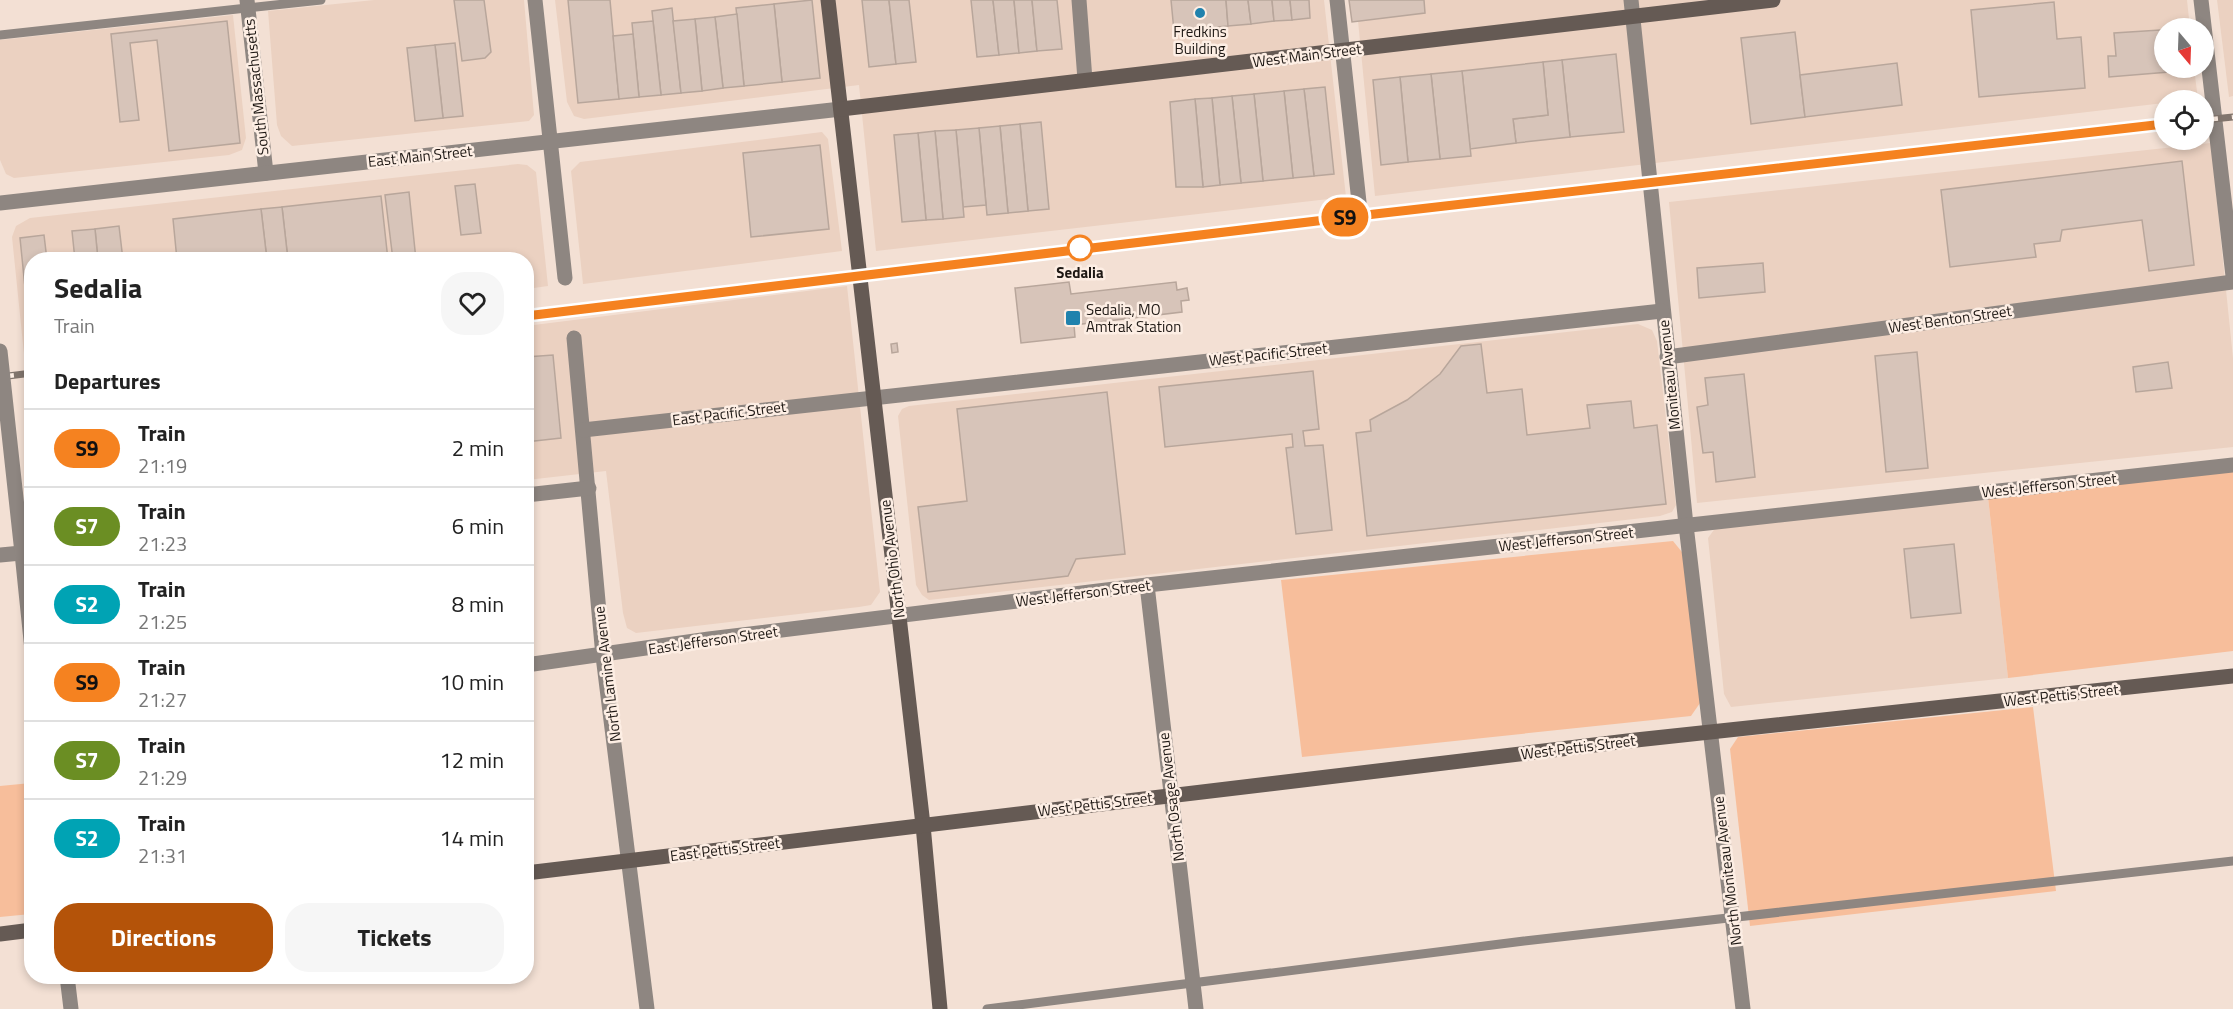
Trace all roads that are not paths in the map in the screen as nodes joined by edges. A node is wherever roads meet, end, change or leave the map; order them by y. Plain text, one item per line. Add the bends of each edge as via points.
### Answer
1 (321, 0) edge
2 (535, 0) edge
3 (828, 0) edge
4 (1079, 0) edge
5 (1337, 0) edge
6 (1631, 0) edge
7 (1773, 0) edge
8 (2201, 0) edge
9 (247, 4) edge
10 (1633, 16) junction
11 (0, 35) edge
12 (1342, 51) junction
13 (1085, 80) junction
14 (841, 109) junction
15 (550, 141) junction
16 (266, 173) junction
17 (1359, 202) dead end
18 (0, 203) edge
19 (2233, 276) edge
20 (565, 278) dead end
21 (2233, 282) edge
22 (1662, 311) junction
23 (574, 338) dead end
24 (0, 351) edge
25 (1667, 357) junction
26 (874, 397) junction
27 (584, 430) junction
28 (2233, 465) edge
29 (589, 488) junction
30 (534, 494) edge
31 (1686, 525) junction
32 (24, 530) edge
33 (24, 552) edge
34 (0, 555) edge
35 (1147, 585) junction
36 (899, 616) junction
37 (603, 656) junction
38 (534, 664) edge
39 (2233, 676) edge
40 (1712, 732) junction
41 (1171, 795) junction
42 (923, 825) junction
43 (630, 860) junction
44 (2233, 861) edge
45 (534, 872) edge
46 (1733, 917) junction
47 (24, 931) edge
48 (0, 934) edge
49 (68, 984) edge
50 (1193, 984) junction
51 (71, 1009) edge
52 (647, 1009) edge
53 (940, 1009) edge
54 (987, 1009) edge
55 (1196, 1009) edge
56 (1743, 1009) edge

1 - 9 lane
2 - 15 street
3 - 14 main road, North Ohio Avenue
4 - 13 street
5 - 12 street
6 - 10 street, Moniteau Avenue
7 - 10 main road, West Main Street
8 - 19 street
9 - 11 lane
9 - 16 street, South Massachusetts
10 - 12 main road, West Main Street
10 - 22 street, Moniteau Avenue
12 - 13 main road, West Main Street
12 - 17 street
13 - 14 main road, West Main Street
14 - 15 street, East Main Street
14 - 26 main road, North Ohio Avenue
15 - 16 street, East Main Street
15 - 20 street
16 - 18 street, East Main Street
21 - 25 street, West Benton Street
22 - 25 street, Moniteau Avenue
22 - 26 street, West Pacific Street
23 - 27 street, North Lamine Avenue
24 - 32 street, bridge
25 - 31 street, Moniteau Avenue
26 - 27 street, East Pacific Street
26 - 36 main road, North Ohio Avenue
27 - 29 street, North Lamine Avenue
28 - 31 street, West Jefferson Street
29 - 30 street
29 - 37 street, North Lamine Avenue
31 - 35 street, West Jefferson Street
31 - 40 street, Moniteau Avenue
33 - 34 street
35 - 36 street, West Jefferson Street
35 - 41 street, North Osage Avenue
36 - 37 street, East Jefferson Street
36 - 42 main road, North Ohio Avenue
37 - 38 street, East Jefferson Street
37 - 43 street, North Lamine Avenue
39 - 40 main road, West Pettis Street
40 - 41 main road, West Pettis Street
40 - 46 street, North Moniteau Avenue
41 - 42 main road, West Pettis Street
41 - 50 street, North Osage Avenue
42 - 43 main road, East Pettis Street
42 - 53 main road, North Ohio Avenue
43 - 45 main road, East Pettis Street
43 - 52 street, North Lamine Avenue
44 - 46 lane
46 - 50 lane
46 - 56 street, North Moniteau Avenue
47 - 48 main road
49 - 51 street
50 - 54 lane
50 - 55 street, North Osage Avenue

